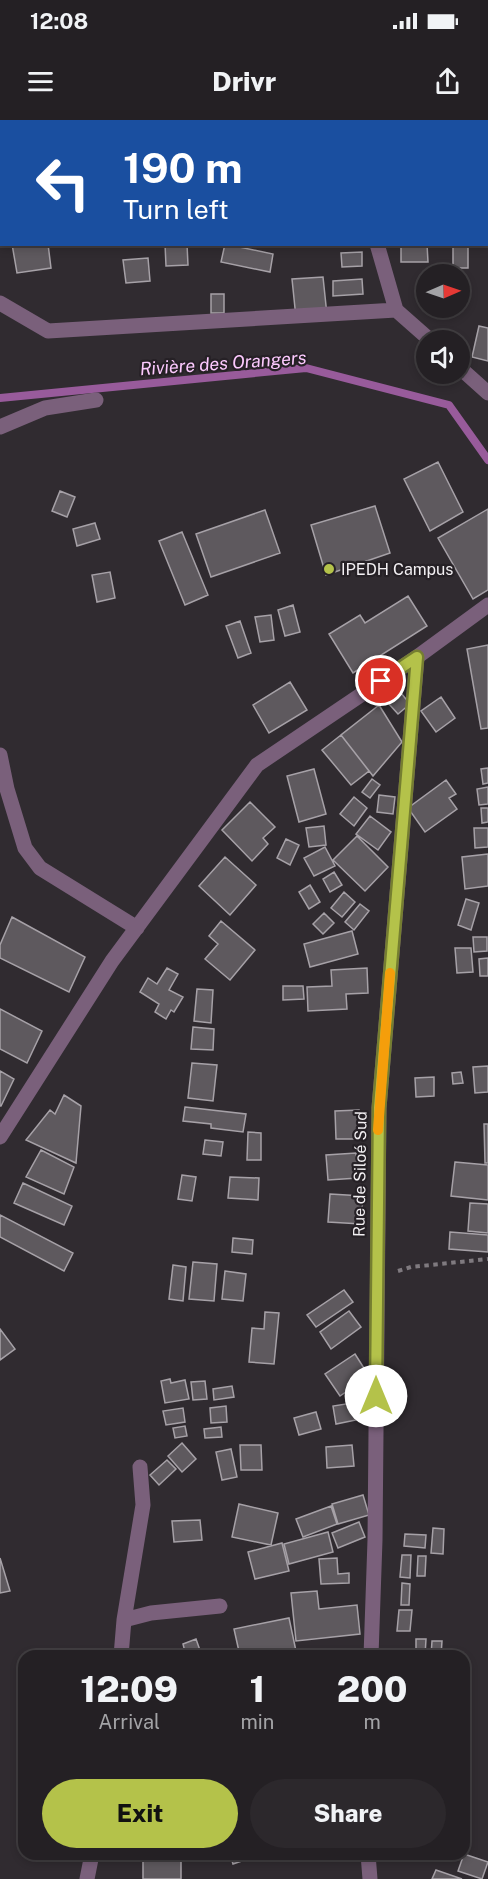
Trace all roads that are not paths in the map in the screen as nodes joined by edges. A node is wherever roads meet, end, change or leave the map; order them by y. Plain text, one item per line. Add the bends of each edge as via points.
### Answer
1 (378, 246) edge
2 (0, 303) edge
3 (396, 310) junction
4 (419, 330) edge
5 (470, 377) edge
6 (488, 393) edge
7 (96, 400) dead end
8 (0, 427) edge
9 (488, 605) edge
10 (417, 657) junction
11 (0, 755) edge
12 (137, 928) junction
13 (0, 1137) edge
14 (140, 1467) dead end
15 (220, 1606) dead end
16 (124, 1620) junction
17 (122, 1650) edge
18 (371, 1650) edge
19 (91, 1860) edge
20 (368, 1860) edge
21 (87, 1879) edge
22 (370, 1879) edge

1 - 3 street
2 - 3 street via 48,331
3 - 4 street
5 - 6 street
7 - 8 street via 45,408
9 - 10 street
10 - 12 street via 257,765
10 - 18 street, Rue de Siloé Sud via 379,1108
11 - 12 street via 25,848 40,868
12 - 13 street
14 - 16 street via 143,1505
15 - 16 street via 151,1613
16 - 17 street
19 - 21 street
20 - 22 street

